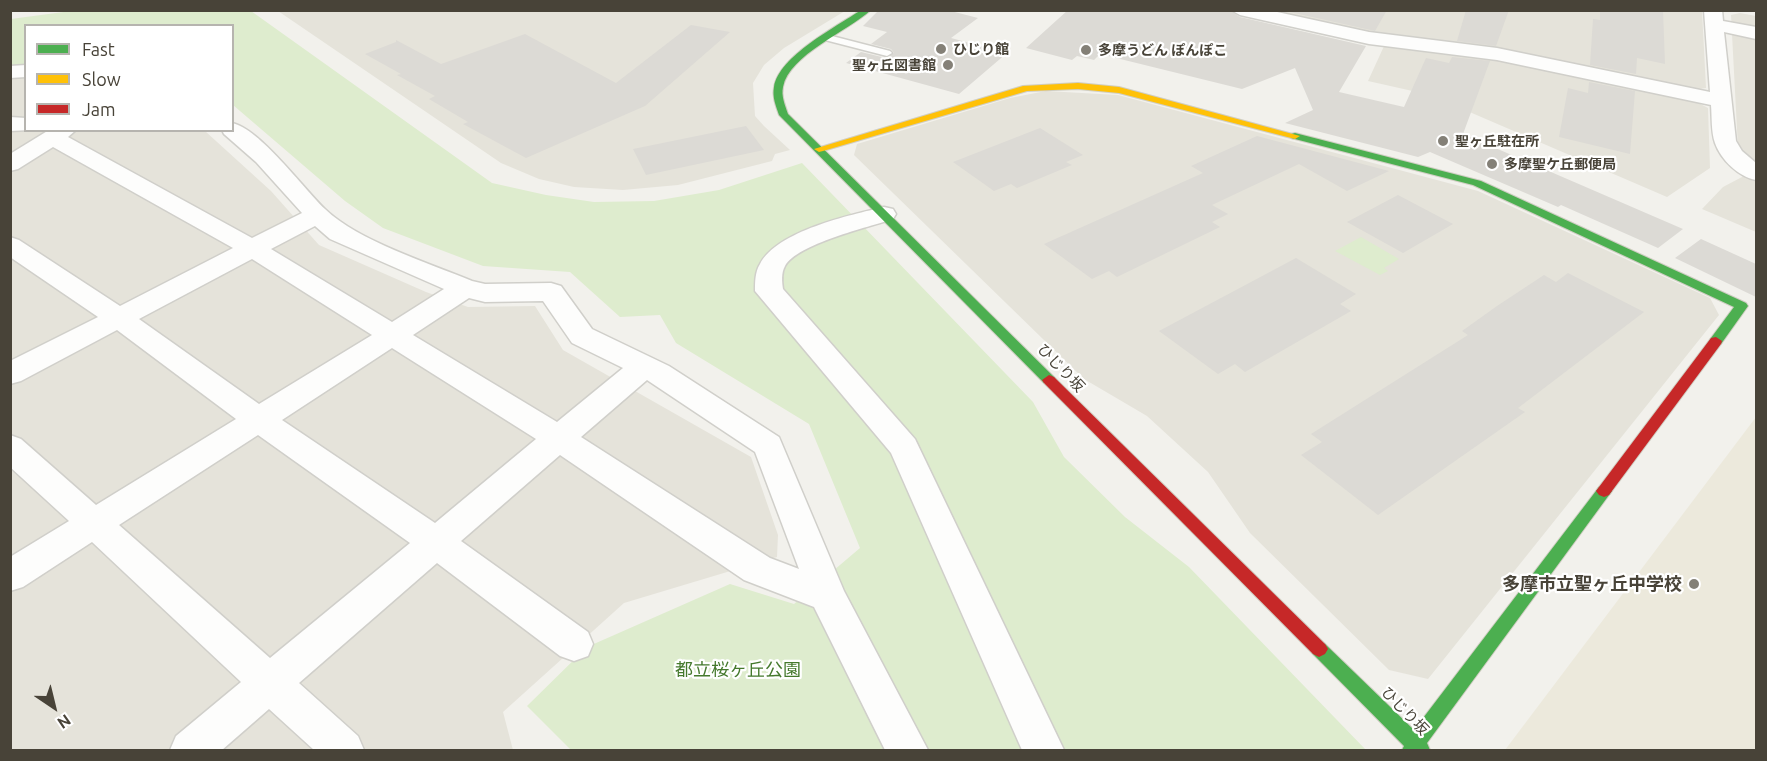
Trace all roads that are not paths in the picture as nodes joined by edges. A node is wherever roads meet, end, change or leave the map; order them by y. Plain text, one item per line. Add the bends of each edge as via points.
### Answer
1 (867, 10) edge
2 (1240, 10) edge
3 (1713, 17) edge
4 (1756, 33) edge
5 (828, 38) junction
6 (887, 53) dead end
7 (1719, 100) junction
8 (234, 131) edge
9 (59, 134) edge
10 (819, 149) junction
11 (10, 164) edge
12 (1756, 174) edge
13 (884, 214) junction
14 (317, 215) junction
15 (10, 245) edge
16 (253, 249) junction
17 (464, 288) junction
18 (119, 318) junction
19 (391, 336) junction
20 (644, 366) junction
21 (10, 374) edge
22 (260, 420) junction
23 (560, 439) junction
24 (10, 447) edge
25 (95, 522) junction
26 (437, 543) junction
27 (10, 576) edge
28 (827, 596) junction
29 (574, 644) dead end
30 (270, 684) junction
31 (1415, 748) edge
32 (191, 750) edge
33 (343, 750) edge
34 (907, 750) edge
35 (1042, 750) edge

1 - 5 street, ひじり坂
2 - 7 street via 1369,38 1497,54
3 - 4 street
3 - 7 street
5 - 6 lane
5 - 10 street, ひじり坂 via 786,68 778,86 777,103 792,126
7 - 12 street via 1729,151
8 - 14 street
9 - 11 street
9 - 16 street
10 - 13 street, ひじり坂
10 - 31 street via 1026,88 1078,86 1119,90 1477,183 1742,306
13 - 31 street, ひじり坂
13 - 35 street via 785,249 772,264 769,291 904,447
14 - 16 street
14 - 17 street via 339,234
15 - 18 street
16 - 18 street
16 - 19 street
17 - 19 street
17 - 20 street via 485,293 550,292 582,336
18 - 21 street
18 - 22 street
19 - 22 street
19 - 23 street
20 - 23 street
20 - 28 street via 768,445
22 - 25 street
22 - 26 street
23 - 26 street
23 - 28 street via 757,569
24 - 25 street
25 - 27 street
25 - 30 street
26 - 29 street
26 - 30 street
28 - 34 street
30 - 32 street
30 - 33 street

